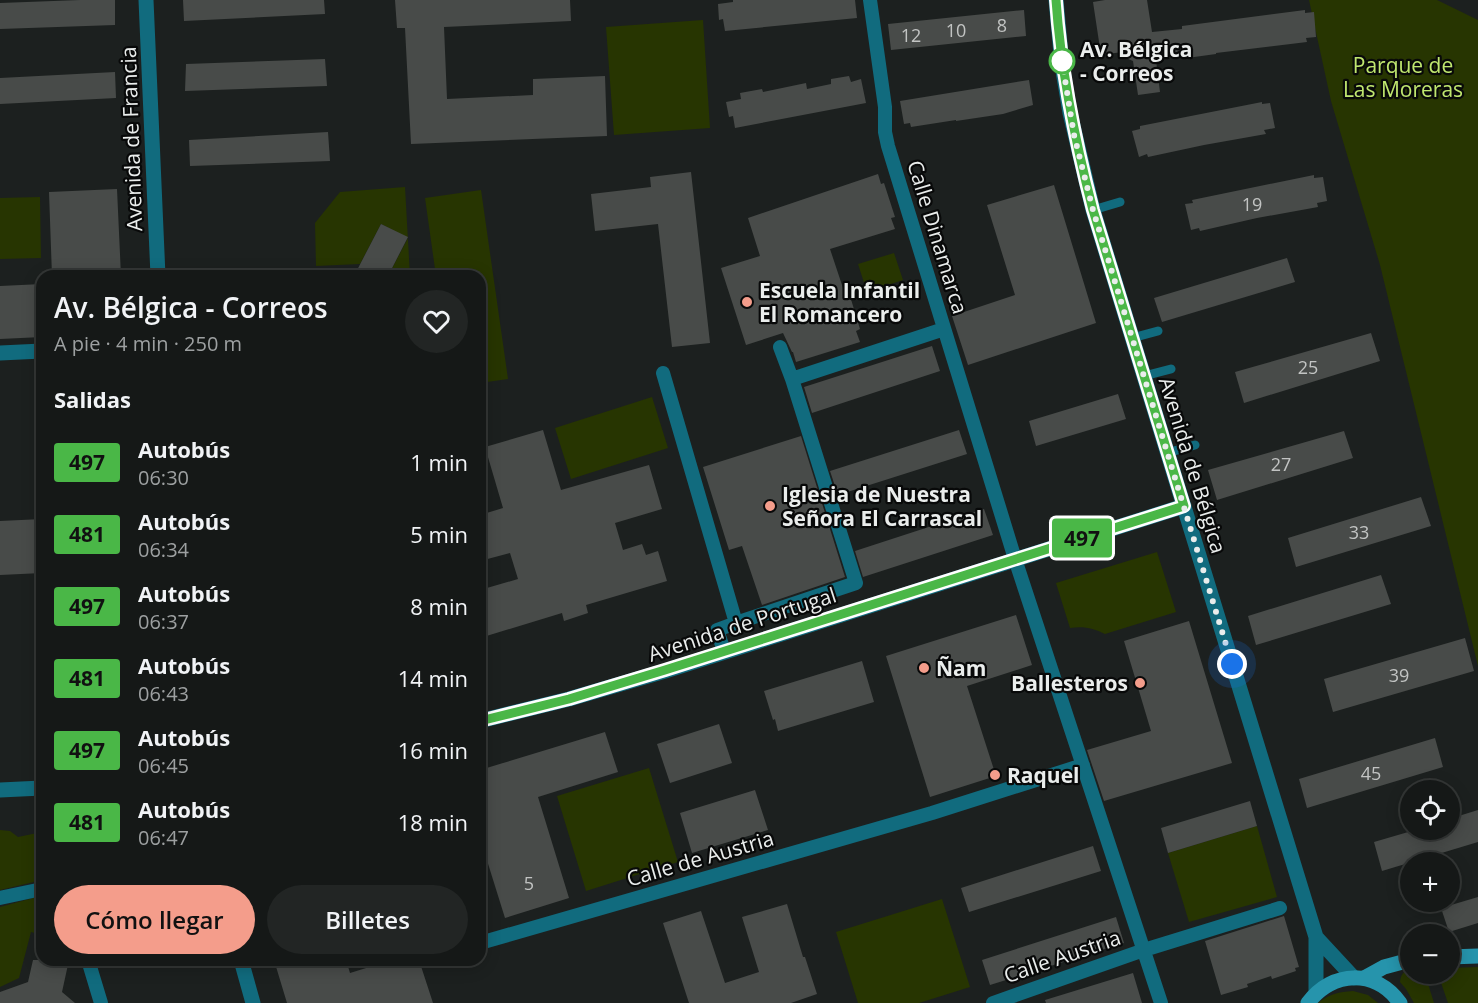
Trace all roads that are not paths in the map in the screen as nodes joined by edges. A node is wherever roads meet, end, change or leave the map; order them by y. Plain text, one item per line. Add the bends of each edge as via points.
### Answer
1 (146, 0) edge
2 (870, 0) edge
3 (1056, 0) edge
4 (1120, 202) dead end
5 (1093, 210) junction
6 (158, 270) edge
7 (944, 329) junction
8 (1158, 331) dead end
9 (1132, 338) junction
10 (780, 347) dead end
11 (36, 351) edge
12 (0, 353) edge
13 (1171, 369) dead end
14 (663, 373) dead end
15 (1144, 376) junction
16 (792, 379) junction
17 (1195, 445) dead end
18 (1167, 453) junction
19 (1184, 506) junction
20 (1015, 559) junction
21 (736, 623) junction
22 (724, 651) junction
23 (486, 720) edge
24 (1083, 765) junction
25 (36, 788) edge
26 (0, 790) edge
27 (36, 890) edge
28 (0, 898) edge
29 (1280, 908) dead end
30 (1316, 937) junction
31 (486, 941) edge
32 (1144, 950) junction
33 (1478, 956) edge
34 (1460, 957) edge
35 (1400, 963) edge
36 (90, 966) edge
37 (243, 966) edge
38 (1359, 978) junction
39 (1312, 998) edge
40 (101, 1003) edge
41 (253, 1003) edge
42 (993, 1003) edge
43 (1161, 1003) edge
44 (1400, 1003) edge

1 - 6 street, Avenida de Francia
2 - 7 street, Calle Dinamarca via 888,146
3 - 5 street, Avenida de Bélgica via 1070,113
4 - 5 lane
5 - 9 street, Avenida de Bélgica
7 - 16 street, Calle Dinamarca
7 - 20 street
8 - 9 lane
9 - 15 street, Avenida de Bélgica
10 - 16 street
11 - 12 street
13 - 15 lane
14 - 21 street
15 - 18 street, Avenida de Bélgica
16 - 21 street via 856,583
17 - 18 lane
18 - 19 street, Avenida de Bélgica
19 - 20 street, Avenida de Portugal
19 - 30 street, Avenida de Bélgica
20 - 22 street, Avenida de Portugal
20 - 24 street
21 - 22 street via 717,630
22 - 23 street, Avenida de Portugal via 569,699
24 - 31 street, Calle de Austria via 932,813
24 - 32 street
25 - 26 street
27 - 28 street
29 - 32 street, Calle Austria
30 - 38 street
30 - 39 street
32 - 42 street, Calle Austria
32 - 43 street
33 - 34 main road
35 - 38 main road
36 - 40 street
37 - 41 street
38 - 39 main road via 1333,982
38 - 44 main road via 1380,984

